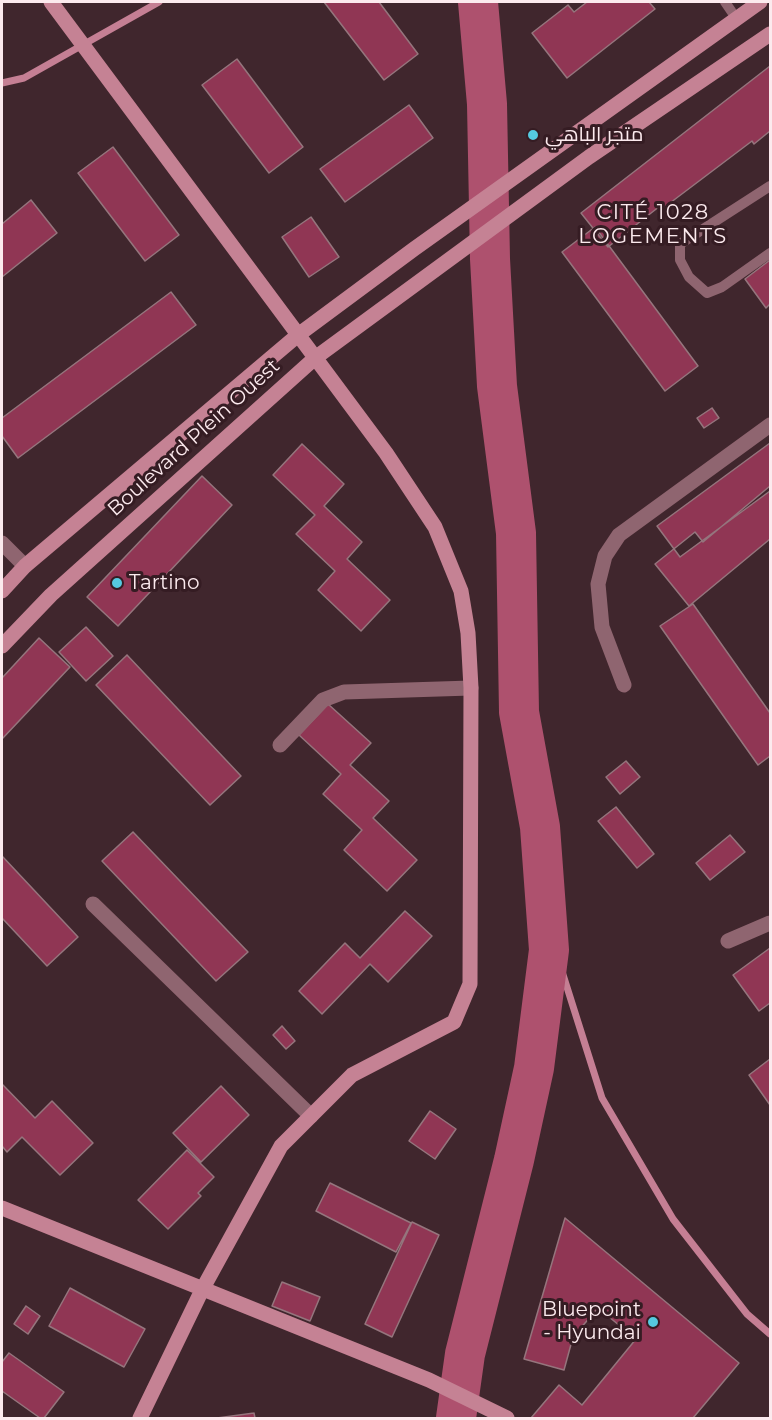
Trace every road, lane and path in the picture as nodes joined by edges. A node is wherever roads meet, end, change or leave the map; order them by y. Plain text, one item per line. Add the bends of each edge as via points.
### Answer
1 (51, 2) edge
2 (725, 2) edge
3 (760, 2) edge
4 (736, 18) junction
5 (771, 34) edge
6 (771, 186) edge
7 (771, 254) edge
8 (298, 335) junction
9 (315, 358) junction
10 (771, 425) edge
11 (2, 543) edge
12 (25, 566) junction
13 (2, 591) edge
14 (2, 646) edge
15 (624, 685) dead end
16 (471, 688) junction
17 (280, 745) dead end
18 (93, 904) dead end
19 (771, 923) edge
20 (728, 942) dead end
21 (311, 1116) junction
22 (2, 1208) edge
23 (202, 1290) junction
24 (140, 1419) edge
25 (507, 1419) edge

1 - 8 street
2 - 4 lane
3 - 4 street, Boulevard Plein Ouest
4 - 8 street, Boulevard Plein Ouest
5 - 9 street, Boulevard Plein Ouest via 589,157
6 - 7 lane via 680,244 680,260 689,277 707,293
8 - 9 street
8 - 12 street, Boulevard Plein Ouest
9 - 14 street, Boulevard Plein Ouest via 51,595
9 - 16 street via 435,527 461,591
10 - 15 street via 619,535 604,556 598,584 602,627
11 - 12 street
12 - 13 street, Boulevard Plein Ouest
16 - 17 street via 344,692 323,700
16 - 21 street via 470,984 454,1022 352,1075
18 - 21 street
19 - 20 street
21 - 23 street via 281,1146
22 - 23 street
23 - 24 street
23 - 25 street via 429,1380

